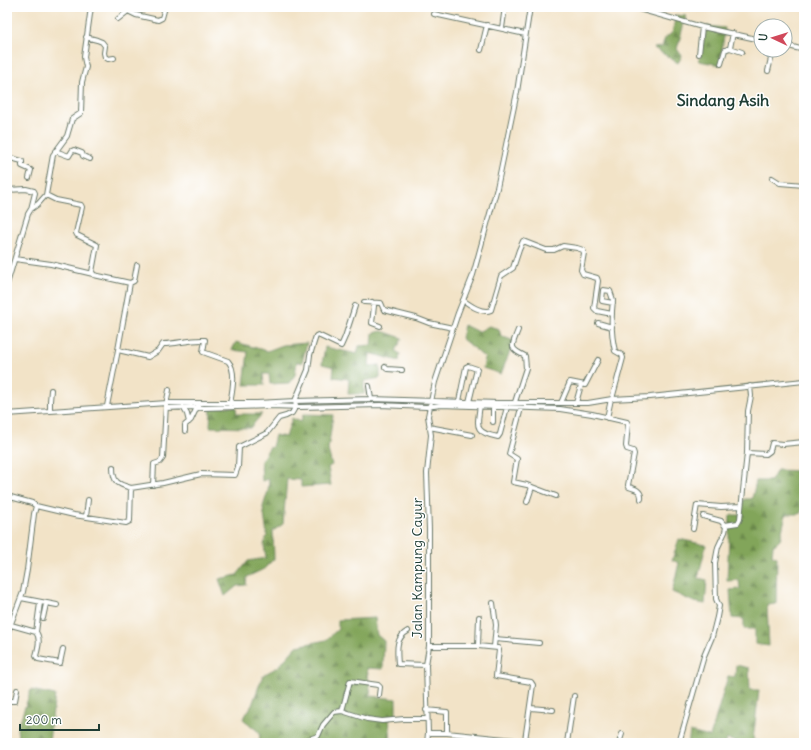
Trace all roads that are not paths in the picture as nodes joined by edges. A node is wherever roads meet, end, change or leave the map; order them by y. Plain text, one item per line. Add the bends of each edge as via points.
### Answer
1 (90, 7) edge
2 (164, 7) edge
3 (505, 7) edge
4 (530, 7) edge
5 (632, 7) edge
6 (128, 9) edge
7 (434, 14) dead end
8 (118, 19) dead end
9 (487, 25) junction
10 (702, 27) junction
11 (502, 28) junction
12 (733, 33) junction
13 (525, 34) junction
14 (86, 37) junction
15 (753, 38) edge
16 (793, 47) edge
17 (730, 48) junction
18 (481, 50) dead end
19 (804, 50) edge
20 (742, 52) dead end
21 (698, 54) dead end
22 (114, 58) dead end
23 (770, 58) edge
24 (721, 64) dead end
25 (768, 70) dead end
26 (55, 151) junction
27 (7, 157) edge
28 (90, 159) dead end
29 (29, 178) dead end
30 (772, 178) dead end
31 (804, 185) edge
32 (7, 190) edge
33 (46, 195) junction
34 (30, 209) junction
35 (15, 260) junction
36 (137, 265) dead end
37 (93, 274) junction
38 (130, 283) junction
39 (7, 284) edge
40 (463, 300) junction
41 (364, 302) dead end
42 (372, 302) junction
43 (613, 302) dead end
44 (355, 306) dead end
45 (612, 314) junction
46 (598, 323) dead end
47 (380, 326) dead end
48 (612, 327) junction
49 (453, 328) junction
50 (518, 330) dead end
51 (118, 350) junction
52 (598, 360) dead end
53 (385, 367) dead end
54 (402, 370) dead end
55 (804, 381) edge
56 (581, 385) junction
57 (369, 386) dead end
58 (750, 389) junction
59 (51, 390) dead end
60 (169, 390) dead end
61 (371, 399) junction
62 (611, 399) junction
63 (459, 401) junction
64 (469, 402) junction
65 (514, 402) junction
66 (431, 403) junction
67 (561, 403) junction
68 (576, 403) junction
69 (230, 404) junction
70 (296, 404) junction
71 (480, 404) junction
72 (166, 405) junction
73 (198, 405) junction
74 (107, 406) junction
75 (183, 407) junction
76 (493, 407) junction
77 (507, 407) junction
78 (521, 408) junction
79 (50, 410) junction
80 (7, 414) edge
81 (607, 418) junction
82 (188, 422) junction
83 (493, 422) dead end
84 (429, 427) junction
85 (185, 431) dead end
86 (472, 435) dead end
87 (804, 442) edge
88 (747, 453) junction
89 (113, 467) dead end
90 (153, 485) junction
91 (532, 487) junction
92 (131, 488) junction
93 (7, 496) edge
94 (556, 496) dead end
95 (641, 499) dead end
96 (88, 500) dead end
97 (527, 502) dead end
98 (36, 506) junction
99 (741, 506) junction
100 (703, 516) dead end
101 (86, 517) junction
102 (725, 525) junction
103 (693, 529) dead end
104 (21, 598) junction
105 (40, 603) junction
106 (493, 603) dead end
107 (46, 604) junction
108 (57, 606) dead end
109 (479, 617) dead end
110 (43, 618) dead end
111 (10, 624) edge
112 (408, 631) dead end
113 (36, 632) junction
114 (7, 634) edge
115 (495, 639) junction
116 (539, 643) dead end
117 (428, 646) junction
118 (478, 646) junction
119 (494, 647) junction
120 (63, 649) dead end
121 (426, 665) junction
122 (17, 690) dead end
123 (379, 696) dead end
124 (574, 696) dead end
125 (7, 701) edge
126 (531, 708) junction
127 (426, 710) junction
128 (553, 710) dead end
129 (342, 711) junction
130 (427, 719) junction
131 (428, 733) junction
132 (447, 733) junction
133 (622, 734) dead end
134 (525, 740) junction
135 (516, 741) edge
136 (308, 743) edge
137 (426, 743) edge
138 (545, 743) edge
139 (567, 743) edge
140 (619, 743) edge
141 (679, 743) edge

1 - 14 street
2 - 6 street via 162,18 158,20 136,15
3 - 11 street
4 - 13 street, Jalan Kampung Cayur
5 - 10 street
6 - 8 street
7 - 9 street
9 - 11 street
9 - 18 street
10 - 12 street
10 - 21 street
11 - 13 street
12 - 15 street
12 - 17 street
13 - 40 street, Jalan Kampung Cayur via 517,92 497,188 474,272
14 - 22 street via 102,42 106,57
14 - 26 street via 82,113 72,119 67,136
16 - 19 street
17 - 20 street
17 - 24 street via 725,50
23 - 25 street
26 - 28 street via 69,156 74,150
26 - 33 street
27 - 29 street via 22,161 22,166 31,170
30 - 31 street via 780,183
32 - 34 street via 34,191
33 - 34 street
33 - 37 street via 56,200 81,205 76,233 97,245
34 - 35 street
35 - 37 street via 51,264
35 - 39 street
36 - 38 street via 134,281
37 - 38 street via 100,278
38 - 51 street
40 - 45 street via 487,312 491,310 501,276 513,268 523,241 546,250 563,246 583,250 581,270 583,274 597,278 598,281 594,308
40 - 49 street, Jalan Kampung Cayur
41 - 42 street
42 - 47 street via 372,323
42 - 49 street via 382,303 384,310
43 - 45 street
44 - 70 street via 341,346 316,336
45 - 48 street
46 - 48 street
48 - 62 street via 615,351 622,355 622,358
49 - 66 street, Jalan Kampung Cayur via 433,388
50 - 65 street via 513,347 517,354 525,356 526,366
51 - 69 street via 148,357 158,351 163,344 205,340 204,352 230,363 233,382
51 - 74 street
52 - 56 street via 585,384
53 - 54 street
55 - 58 street
56 - 67 street via 570,382
56 - 68 street
57 - 61 street
58 - 62 street
58 - 88 street
59 - 79 street
60 - 72 street
61 - 66 street
61 - 70 street
62 - 68 street
62 - 81 street
63 - 64 street
63 - 64 street via 468,366 477,369
63 - 66 street
64 - 71 street
65 - 67 street
65 - 71 street
66 - 70 street
66 - 71 street
66 - 84 street, Jalan Kampung Cayur
67 - 68 street
69 - 70 street
69 - 73 street
70 - 73 street via 204,408
70 - 90 street via 290,415 278,418 267,433 239,447 236,475 201,474
71 - 76 street
71 - 77 street via 478,427 489,435 500,434
72 - 73 street
72 - 74 street
72 - 75 street
72 - 90 street via 163,458 154,464
73 - 75 street
73 - 82 street
74 - 79 street
75 - 82 street
76 - 77 street
76 - 83 street
77 - 78 street
78 - 81 street via 560,409
78 - 91 street via 509,454 517,459 513,482
79 - 80 street
81 - 95 street via 628,424 626,446 634,454 628,485 640,492
82 - 85 street
84 - 86 street
84 - 117 street, Jalan Kampung Cayur via 431,435 427,473
87 - 88 street via 772,443 768,453
88 - 99 street
89 - 92 street via 116,482
90 - 92 street
91 - 94 street
91 - 97 street
92 - 101 street via 129,522
93 - 98 street
96 - 101 street
98 - 101 street
98 - 104 street
99 - 102 street via 739,522
99 - 103 street via 697,505
100 - 102 street
102 - 141 street via 715,564 716,599 719,606 717,617
104 - 105 street
104 - 111 street
105 - 107 street
105 - 113 street
106 - 115 street
107 - 108 street
107 - 110 street
109 - 118 street
111 - 113 street
111 - 114 street
112 - 121 street via 399,638 398,664
113 - 120 street via 39,642 36,658 60,663
115 - 116 street
115 - 119 street
117 - 118 street
117 - 121 street, Jalan Kampung Cayur
118 - 119 street
119 - 126 street via 499,650 496,676 533,683
121 - 127 street, Jalan Kampung Cayur
122 - 125 street via 15,701
123 - 129 street via 378,685 350,681
124 - 139 street
126 - 128 street
126 - 134 street
127 - 130 street, Jalan Kampung Cayur
127 - 132 street via 447,712
129 - 130 street via 377,721
129 - 136 street via 333,712 318,736 310,739
130 - 131 street, Jalan Kampung Cayur
131 - 132 street
131 - 137 street, Jalan Kampung Cayur
132 - 135 street
133 - 140 street
134 - 135 street
134 - 138 street

